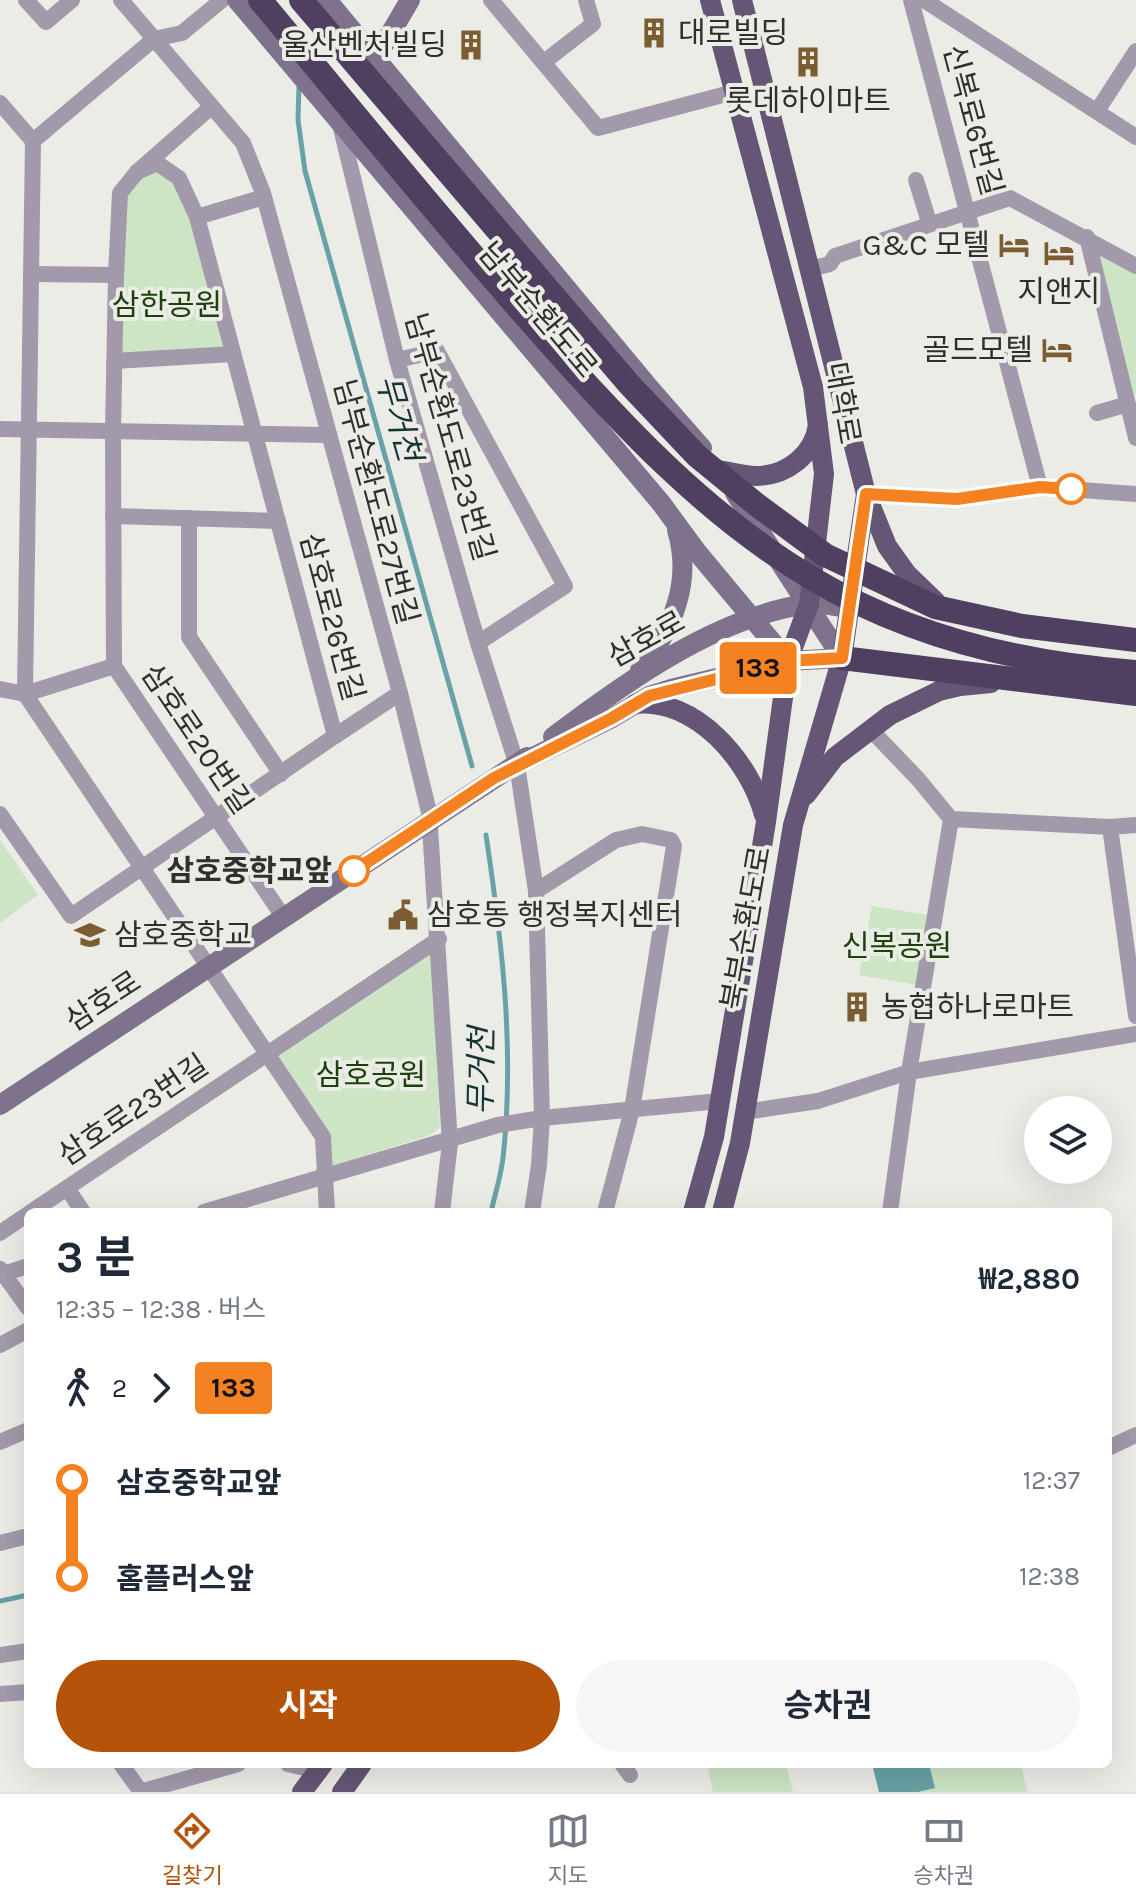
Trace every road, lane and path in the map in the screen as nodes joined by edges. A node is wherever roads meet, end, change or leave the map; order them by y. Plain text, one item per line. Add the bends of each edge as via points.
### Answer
1 (26, 0) edge
2 (72, 0) edge
3 (121, 0) edge
4 (222, 0) edge
5 (237, 0) edge
6 (260, 0) edge
7 (301, 0) edge
8 (327, 0) edge
9 (410, 0) edge
10 (491, 0) edge
11 (586, 0) edge
12 (710, 0) edge
13 (742, 0) edge
14 (911, 0) edge
15 (924, 0) edge
16 (154, 39) junction
17 (1136, 51) edge
18 (376, 58) junction
19 (544, 62) junction
20 (734, 92) junction
21 (0, 103) edge
22 (211, 107) junction
23 (1097, 111) junction
24 (340, 122) junction
25 (1136, 137) edge
26 (33, 141) junction
27 (137, 172) junction
28 (916, 180) dead end
29 (264, 197) junction
30 (968, 211) junction
31 (197, 217) junction
32 (929, 222) junction
33 (1087, 237) junction
34 (1136, 266) edge
35 (810, 269) junction
36 (31, 274) junction
37 (116, 275) junction
38 (233, 354) junction
39 (397, 360) junction
40 (114, 361) junction
41 (1130, 398) edge
42 (1097, 413) dead end
43 (819, 421) junction
44 (0, 429) edge
45 (28, 430) junction
46 (113, 432) junction
47 (255, 435) junction
48 (328, 435) junction
49 (1136, 438) edge
50 (719, 470) junction
51 (1040, 487) junction
52 (866, 494) junction
53 (1136, 494) edge
54 (671, 515) junction
55 (113, 516) junction
56 (189, 518) junction
57 (278, 521) junction
58 (936, 602) junction
59 (809, 604) junction
60 (850, 608) junction
61 (754, 617) junction
62 (1136, 623) edge
63 (1136, 640) edge
64 (478, 643) junction
65 (842, 658) junction
66 (788, 661) junction
67 (114, 666) junction
68 (1136, 672) edge
69 (635, 676) junction
70 (1021, 681) junction
71 (0, 689) edge
72 (400, 693) junction
73 (25, 694) junction
74 (1136, 694) edge
75 (635, 704) junction
76 (870, 729) junction
77 (335, 736) junction
78 (517, 765) junction
79 (281, 774) junction
80 (799, 804) junction
81 (0, 814) edge
82 (217, 818) junction
83 (434, 819) junction
84 (951, 819) junction
85 (766, 822) junction
86 (1136, 825) edge
87 (1110, 827) junction
88 (142, 868) junction
89 (536, 891) junction
90 (284, 918) junction
91 (1130, 935) edge
92 (439, 939) junction
93 (208, 968) junction
94 (1136, 1016) edge
95 (1136, 1034) edge
96 (267, 1054) junction
97 (909, 1072) junction
98 (720, 1101) junction
99 (0, 1105) edge
100 (632, 1110) junction
101 (745, 1112) junction
102 (542, 1118) junction
103 (325, 1175) junction
104 (67, 1188) junction
105 (37, 1208) edge
106 (80, 1208) edge
107 (217, 1208) edge
108 (327, 1208) edge
109 (442, 1208) edge
110 (533, 1208) edge
111 (606, 1208) edge
112 (694, 1208) edge
113 (723, 1208) edge
114 (891, 1208) edge
115 (24, 1217) edge
116 (0, 1233) edge
117 (24, 1267) edge
118 (2, 1272) edge
119 (24, 1302) edge
120 (24, 1332) edge
121 (0, 1345) edge
122 (24, 1432) edge
123 (1136, 1435) edge
124 (0, 1442) edge
125 (1112, 1446) edge
126 (24, 1537) edge
127 (0, 1543) edge
128 (24, 1652) edge
129 (0, 1655) edge
130 (24, 1692) edge
131 (0, 1694) edge
132 (124, 1768) edge
133 (224, 1768) edge
134 (320, 1768) edge
135 (359, 1768) edge
136 (140, 1792) edge
137 (302, 1792) edge
138 (342, 1792) edge

1 - 2 street via 46,22
3 - 16 street, 남부순환도로27번길
4 - 16 street via 182,33
5 - 24 main road, 남부순환도로
6 - 68 highway via 584,382 702,499 756,541 814,580 892,618 1033,660
7 - 63 highway via 628,383 697,456 757,505 825,555 935,607 1022,626
8 - 18 main road, 남부순환도로
9 - 18 main road
10 - 19 street
11 - 19 street via 593,24
12 - 20 main road, 대학로
13 - 35 main road, 대학로
14 - 30 street, 신복로6번길
15 - 23 street
16 - 22 street, 남부순환도로27번길
16 - 26 street
17 - 23 street
18 - 50 main road, 남부순환도로
19 - 20 street via 598,128
20 - 43 main road, 대학로
21 - 26 street
22 - 27 street, 삼호로20번길
22 - 29 street, 남부순환도로27번길 via 243,143
23 - 25 street
24 - 39 street, 남부순환도로23번길
24 - 54 main road, 남부순환도로
26 - 36 street
27 - 31 street, 삼호로26번길 via 157,163 179,178
27 - 37 street, 삼호로20번길 via 120,193
28 - 32 street
29 - 31 street
29 - 48 street, 남부순환도로27번길
30 - 32 street
30 - 33 street via 1010,198
30 - 51 street, 신복로6번길
31 - 38 street, 삼호로26번길
32 - 35 street
33 - 34 street
33 - 41 street
35 - 52 main road, 대학로
36 - 37 street
36 - 45 street
37 - 40 street, 삼호로20번길
38 - 40 street
38 - 47 street, 삼호로26번길
39 - 64 street, 남부순환도로23번길
39 - 64 street via 437,351 565,586
40 - 46 street, 삼호로20번길
41 - 42 street
41 - 49 street
43 - 50 main road via 812,446 785,470 757,476
43 - 59 main road, 대학로 via 824,474
44 - 45 street
45 - 46 street
45 - 73 street
46 - 47 street
46 - 55 street, 삼호로20번길
47 - 48 street
47 - 57 street, 삼호로26번길
48 - 72 street, 남부순환도로27번길
50 - 59 main road, 남부순환도로
51 - 52 street via 957,499
51 - 53 street
52 - 58 main road via 887,546
52 - 60 main road, 대학로
54 - 61 main road, 남부순환도로
54 - 69 main road via 681,549 678,599 673,621
55 - 56 street
55 - 67 street, 삼호로20번길
56 - 57 street
56 - 79 street via 189,637
57 - 77 street, 삼호로26번길
58 - 60 highway
58 - 62 highway via 1029,616
59 - 60 main road, 삼호로
59 - 61 main road, 삼호로
59 - 65 main road, 남부순환도로
59 - 66 main road, 대학로
60 - 65 main road, 대학로
61 - 66 main road, 남부순환도로
61 - 69 main road, 삼호로
64 - 78 street, 남부순환도로23번길
65 - 66 main road, 삼호로
65 - 70 highway
65 - 80 main road, 북부순환도로
66 - 75 main road, 삼호로 via 671,689
66 - 85 main road, 대학로
67 - 73 street
67 - 82 street, 삼호로20번길
69 - 78 main road, 삼호로
70 - 74 highway
70 - 76 main road via 939,691
71 - 73 street
72 - 77 street
72 - 83 street, 남부순환도로27번길
73 - 88 street
75 - 78 main road, 삼호로
75 - 85 main road via 678,710 709,731 748,776
76 - 80 main road via 835,757
76 - 84 street
77 - 79 street, 삼호로26번길
78 - 83 main road, 삼호로
78 - 89 street, 남부순환도로23번길
79 - 82 street, 삼호로26번길
80 - 101 main road, 북부순환도로
81 - 88 street, 삼호로26번길 via 71,916
82 - 88 street, 삼호로26번길
82 - 90 street, 삼호로20번길
83 - 90 main road, 삼호로
83 - 92 street, 남부순환도로27번길
84 - 87 street
84 - 97 street
85 - 98 main road, 북부순환도로
86 - 87 street
87 - 91 street
88 - 93 street
89 - 100 street via 616,840 642,834 671,840 674,846
89 - 102 street, 남부순환도로23번길
90 - 93 main road, 삼호로
91 - 94 street
92 - 96 street, 삼호로23번길
92 - 109 street, 남부순환도로27번길 via 450,1143
93 - 96 street
93 - 99 main road, 삼호로
95 - 97 street
96 - 103 street via 323,1137
96 - 104 street, 삼호로23번길
97 - 101 street via 818,1101
97 - 114 street
98 - 100 street
98 - 112 main road, 북부순환도로
100 - 102 street
100 - 111 street
101 - 113 main road, 북부순환도로
102 - 103 street via 498,1125
102 - 110 street, 남부순환도로23번길
103 - 107 street
103 - 108 street
104 - 105 street, 삼호로23번길
104 - 106 street
115 - 116 street, 삼호로23번길
117 - 118 street
118 - 119 street
120 - 121 street
122 - 124 street
123 - 125 street
126 - 127 street
128 - 129 street
130 - 131 street
132 - 136 street
133 - 136 street
134 - 137 main road
135 - 138 main road

